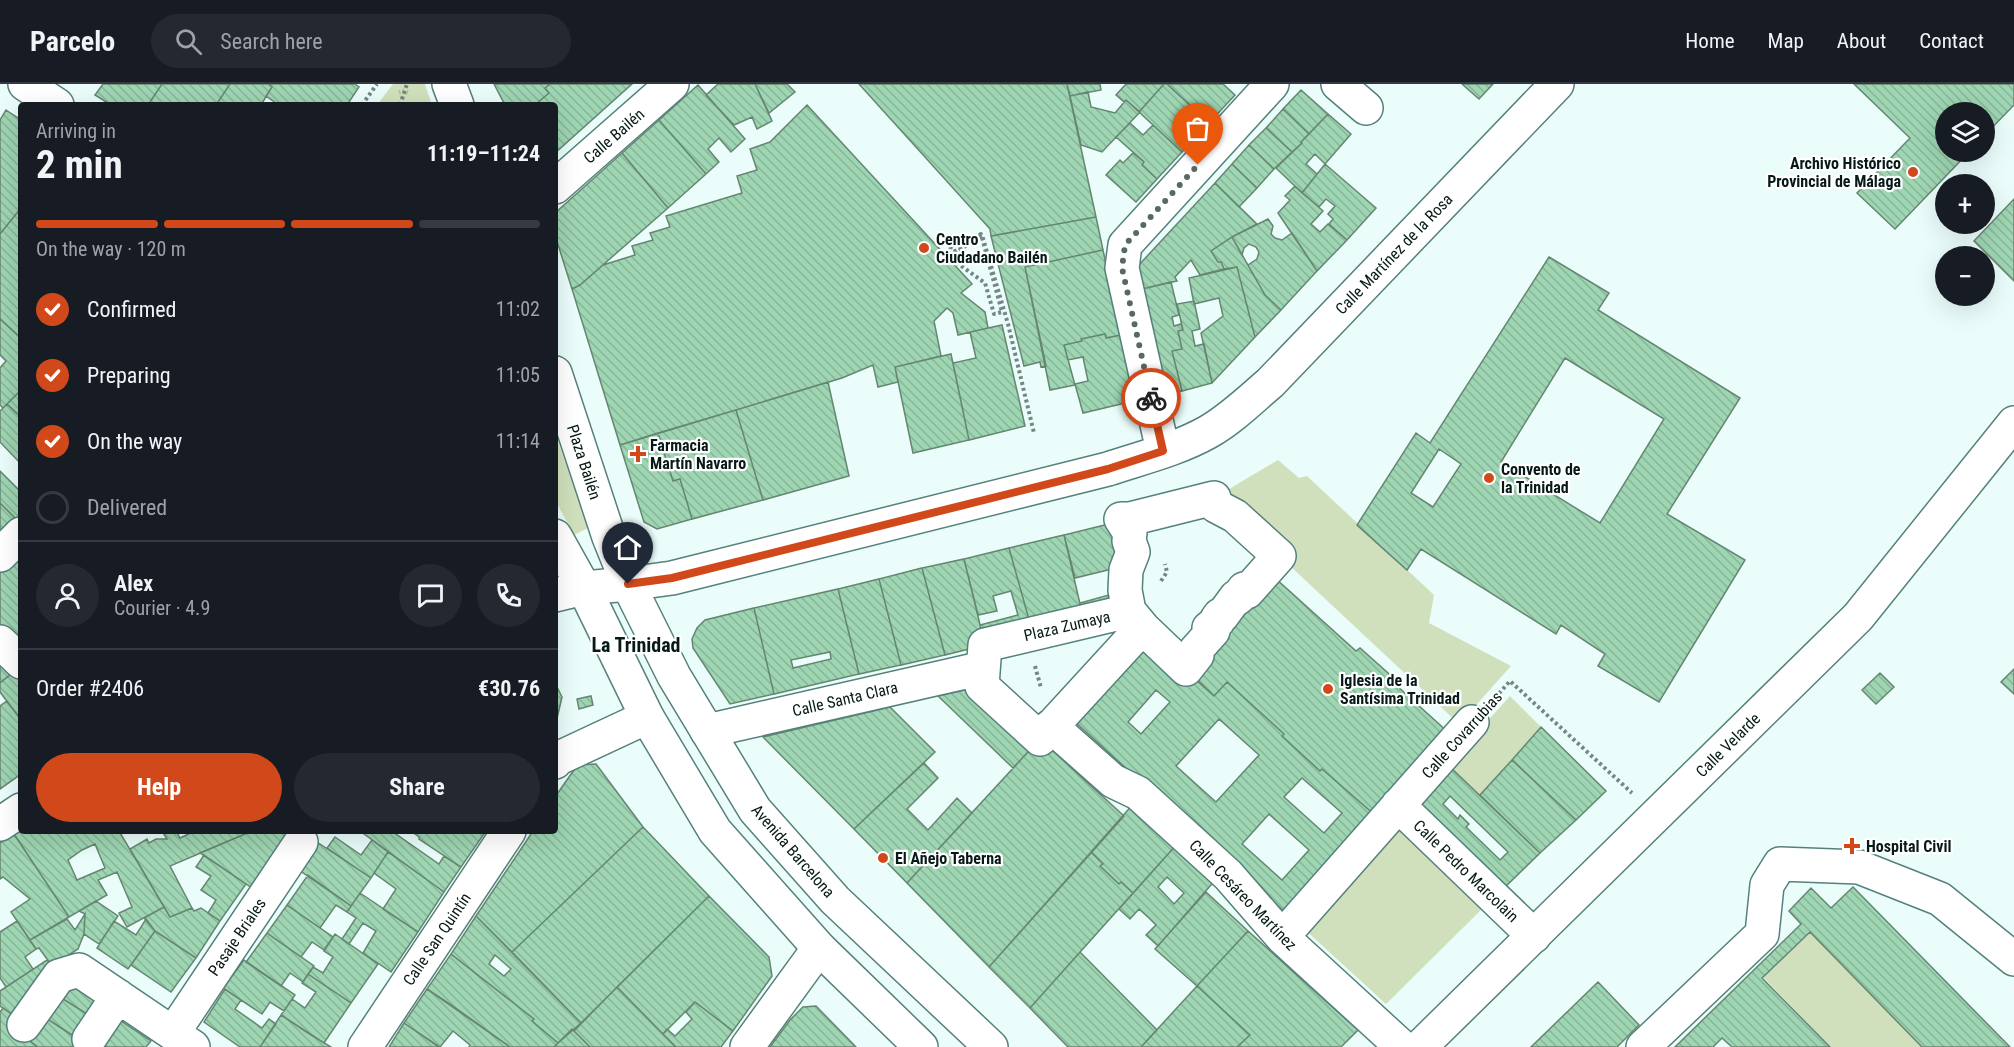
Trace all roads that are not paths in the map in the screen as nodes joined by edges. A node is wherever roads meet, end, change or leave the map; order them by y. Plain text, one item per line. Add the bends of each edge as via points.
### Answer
1 (25, 84) edge
2 (449, 84) edge
3 (672, 84) edge
4 (1272, 84) edge
5 (1338, 84) edge
6 (1557, 84) edge
7 (52, 102) edge
8 (456, 102) edge
9 (1366, 108) dead end
10 (558, 184) edge
11 (558, 382) edge
12 (2014, 423) edge
13 (1163, 451) junction
14 (18, 537) edge
15 (558, 547) edge
16 (0, 555) edge
17 (628, 584) junction
18 (570, 592) edge
19 (1136, 620) junction
20 (0, 642) edge
21 (18, 659) edge
22 (983, 668) junction
23 (647, 717) junction
24 (1472, 722) road end
25 (1051, 726) junction
26 (707, 731) junction
27 (558, 759) edge
28 (1398, 805) junction
29 (18, 812) edge
30 (0, 824) edge
31 (507, 834) edge
32 (302, 842) dead end
33 (1534, 936) junction
34 (1282, 937) junction
35 (819, 948) junction
36 (2014, 959) edge
37 (118, 996) junction
38 (24, 1025) dead end
39 (89, 1039) dead end
40 (183, 1040) edge
41 (365, 1047) edge
42 (747, 1047) edge
43 (921, 1047) edge
44 (991, 1047) edge
45 (1402, 1047) edge
46 (1420, 1047) edge
47 (1643, 1047) edge

1 - 7 main road
2 - 8 main road
3 - 10 main road, Calle Bailén
4 - 13 main road via 1125,245 1122,268
5 - 9 main road
6 - 13 main road, Calle Martínez de la Rosa via 1279,375 1207,433
11 - 17 main road, Plaza Bailén
12 - 33 main road, Calle Velarde via 1858,617
13 - 17 main road, Calle Martínez de la Rosa via 1108,469 672,578
14 - 16 main road
15 - 18 main road
17 - 18 main road, Calle Martínez de la Rosa
17 - 26 main road, Avenida Barcelona via 674,676
18 - 23 main road
19 - 19 main road via 1125,590 1126,570 1133,552 1130,533 1121,519 1214,498 1216,506 1235,516 1279,556 1209,627 1213,631 1186,669
19 - 22 main road, Plaza Zumaya via 985,645
19 - 25 main road, Plaza Zumaya via 1140,630
20 - 21 main road
22 - 25 main road via 981,686 1040,739
22 - 26 main road, Calle Santa Clara
23 - 27 main road
23 - 35 main road via 715,831
24 - 28 main road, Calle Covarrubias
25 - 34 main road, Calle Cesáreo Martínez via 1113,781 1138,793 1227,875
26 - 44 main road, Avenida Barcelona via 755,810 835,900
28 - 33 main road, Calle Pedro Marcolain
28 - 34 main road, Calle Covarrubias
29 - 30 main road
31 - 41 main road, Calle San Quintín
32 - 40 main road, Pasaje Briales
33 - 46 main road, Calle Velarde
34 - 45 main road, Calle Cesáreo Martínez
35 - 42 main road
35 - 43 main road
36 - 47 main road via 1940,899 1859,867 1780,864 1767,885 1762,934
37 - 38 main road, Pasaje Briales via 79,970 59,976
37 - 39 main road
37 - 40 main road, Pasaje Briales

